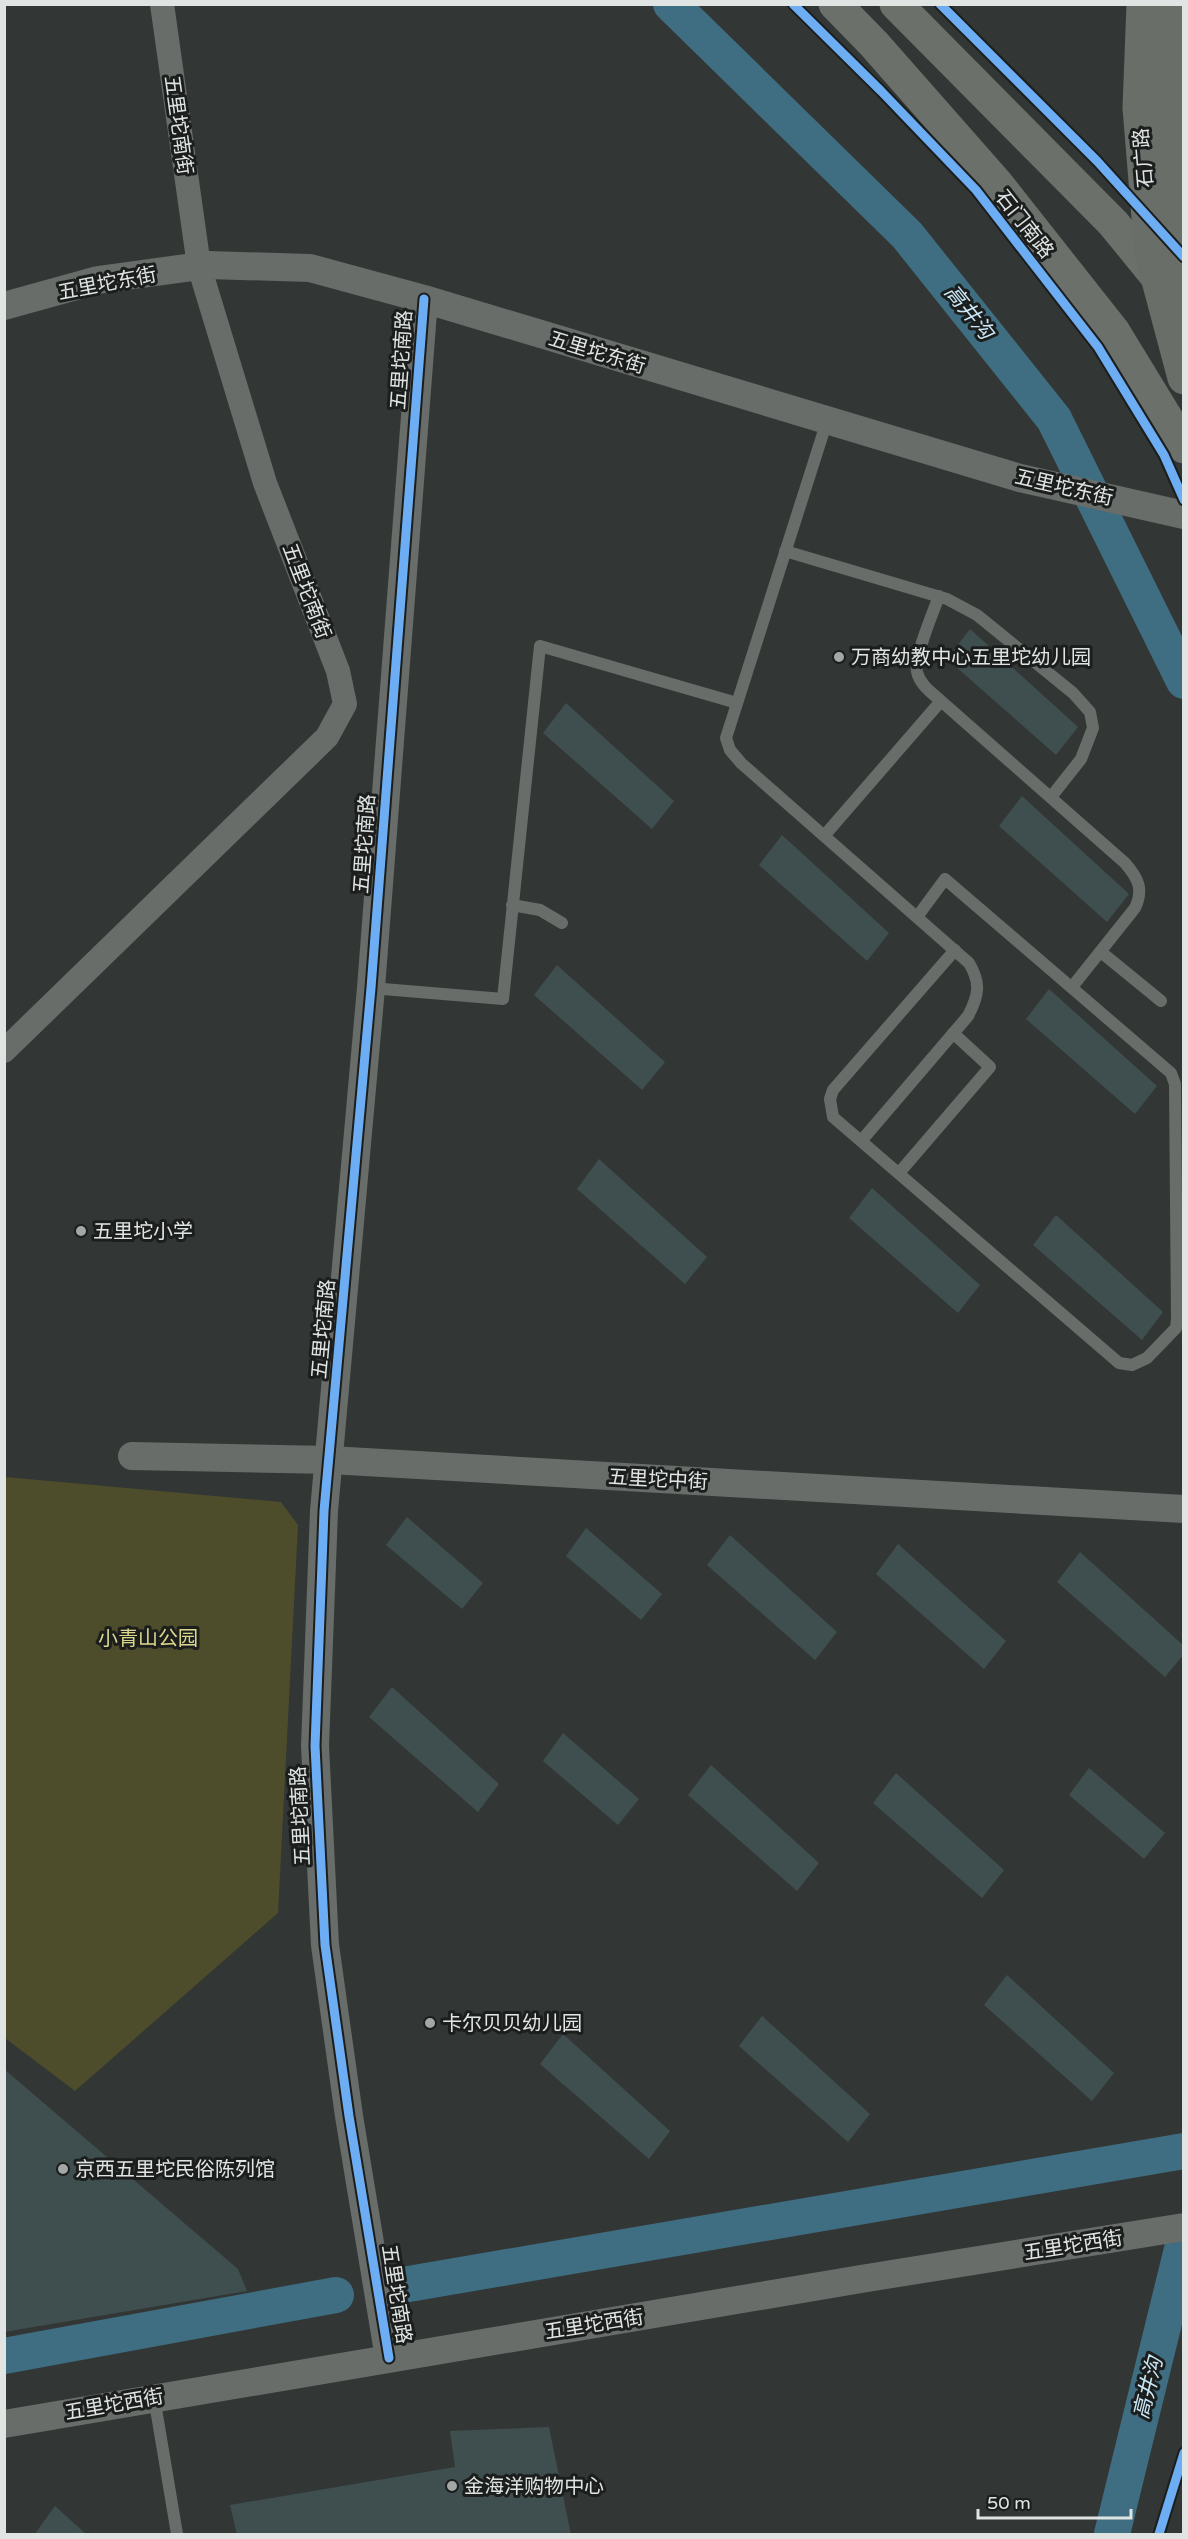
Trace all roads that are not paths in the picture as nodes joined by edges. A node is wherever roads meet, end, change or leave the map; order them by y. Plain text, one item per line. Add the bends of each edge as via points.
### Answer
1 (162, 4) edge
2 (835, 4) edge
3 (896, 4) edge
4 (1143, 4) edge
5 (1168, 4) edge
6 (199, 266) junction
7 (1184, 279) edge
8 (424, 299) junction
9 (4, 306) edge
10 (1184, 310) edge
11 (1184, 378) edge
12 (826, 421) junction
13 (1184, 447) edge
14 (1174, 512) edge
15 (785, 551) junction
16 (939, 596) junction
17 (941, 701) junction
18 (737, 703) junction
19 (1051, 797) junction
20 (824, 836) junction
21 (512, 906) junction
22 (917, 917) junction
23 (562, 923) dead end
24 (955, 950) junction
25 (1101, 952) junction
26 (1072, 987) junction
27 (370, 988) junction
28 (1161, 1001) dead end
29 (953, 1033) junction
30 (4, 1051) edge
31 (862, 1140) junction
32 (899, 1173) junction
33 (132, 1456) dead end
34 (330, 1460) junction
35 (1184, 1509) edge
36 (1184, 2228) edge
37 (389, 2358) junction
38 (153, 2397) junction
39 (4, 2424) edge
40 (177, 2535) edge

1 - 6 street, 五里坨南街
2 - 13 main road, 石门南路 via 998,185 1092,304 1114,332
3 - 10 main road via 1113,223
4 - 11 main road, 石广路, bridge via 1139,108 1150,254
5 - 7 main road, 石广路 via 1166,140
6 - 8 street, 五里坨东街 via 310,268
6 - 9 street, 五里坨东街 via 98,280
6 - 30 street, 五里坨南街 via 265,483 338,671 345,704 327,737
8 - 12 street, 五里坨东街
8 - 27 street, 五里坨南路
12 - 14 street, 五里坨东街 via 1020,478
12 - 15 lane
15 - 16 lane
15 - 18 lane
16 - 17 lane via 917,672 924,686
16 - 19 lane via 977,615 1073,693 1090,712 1093,728 1089,743 1071,774
17 - 19 lane
17 - 20 lane
18 - 20 lane via 726,738 730,750
18 - 21 lane via 540,646
19 - 25 lane via 1125,863 1140,888 1135,908
20 - 22 lane
21 - 23 lane via 540,910
21 - 27 lane via 502,999
22 - 24 lane
22 - 26 lane via 945,879
24 - 29 lane via 969,963 979,988 968,1016
24 - 31 lane via 833,1090 833,1117
25 - 26 lane
25 - 28 lane
26 - 32 lane via 1171,1073 1175,1084 1176,1328 1147,1358 1132,1365 1119,1363
27 - 34 street, 五里坨南路
29 - 31 lane
29 - 32 lane via 990,1067
31 - 32 lane
33 - 34 street, 五里坨中街
34 - 35 street, 五里坨中街
34 - 37 street, 五里坨南路 via 324,1511 315,1746 325,1945
36 - 37 street, 五里坨西街
37 - 38 street, 五里坨西街
38 - 39 street, 五里坨西街
38 - 40 lane

